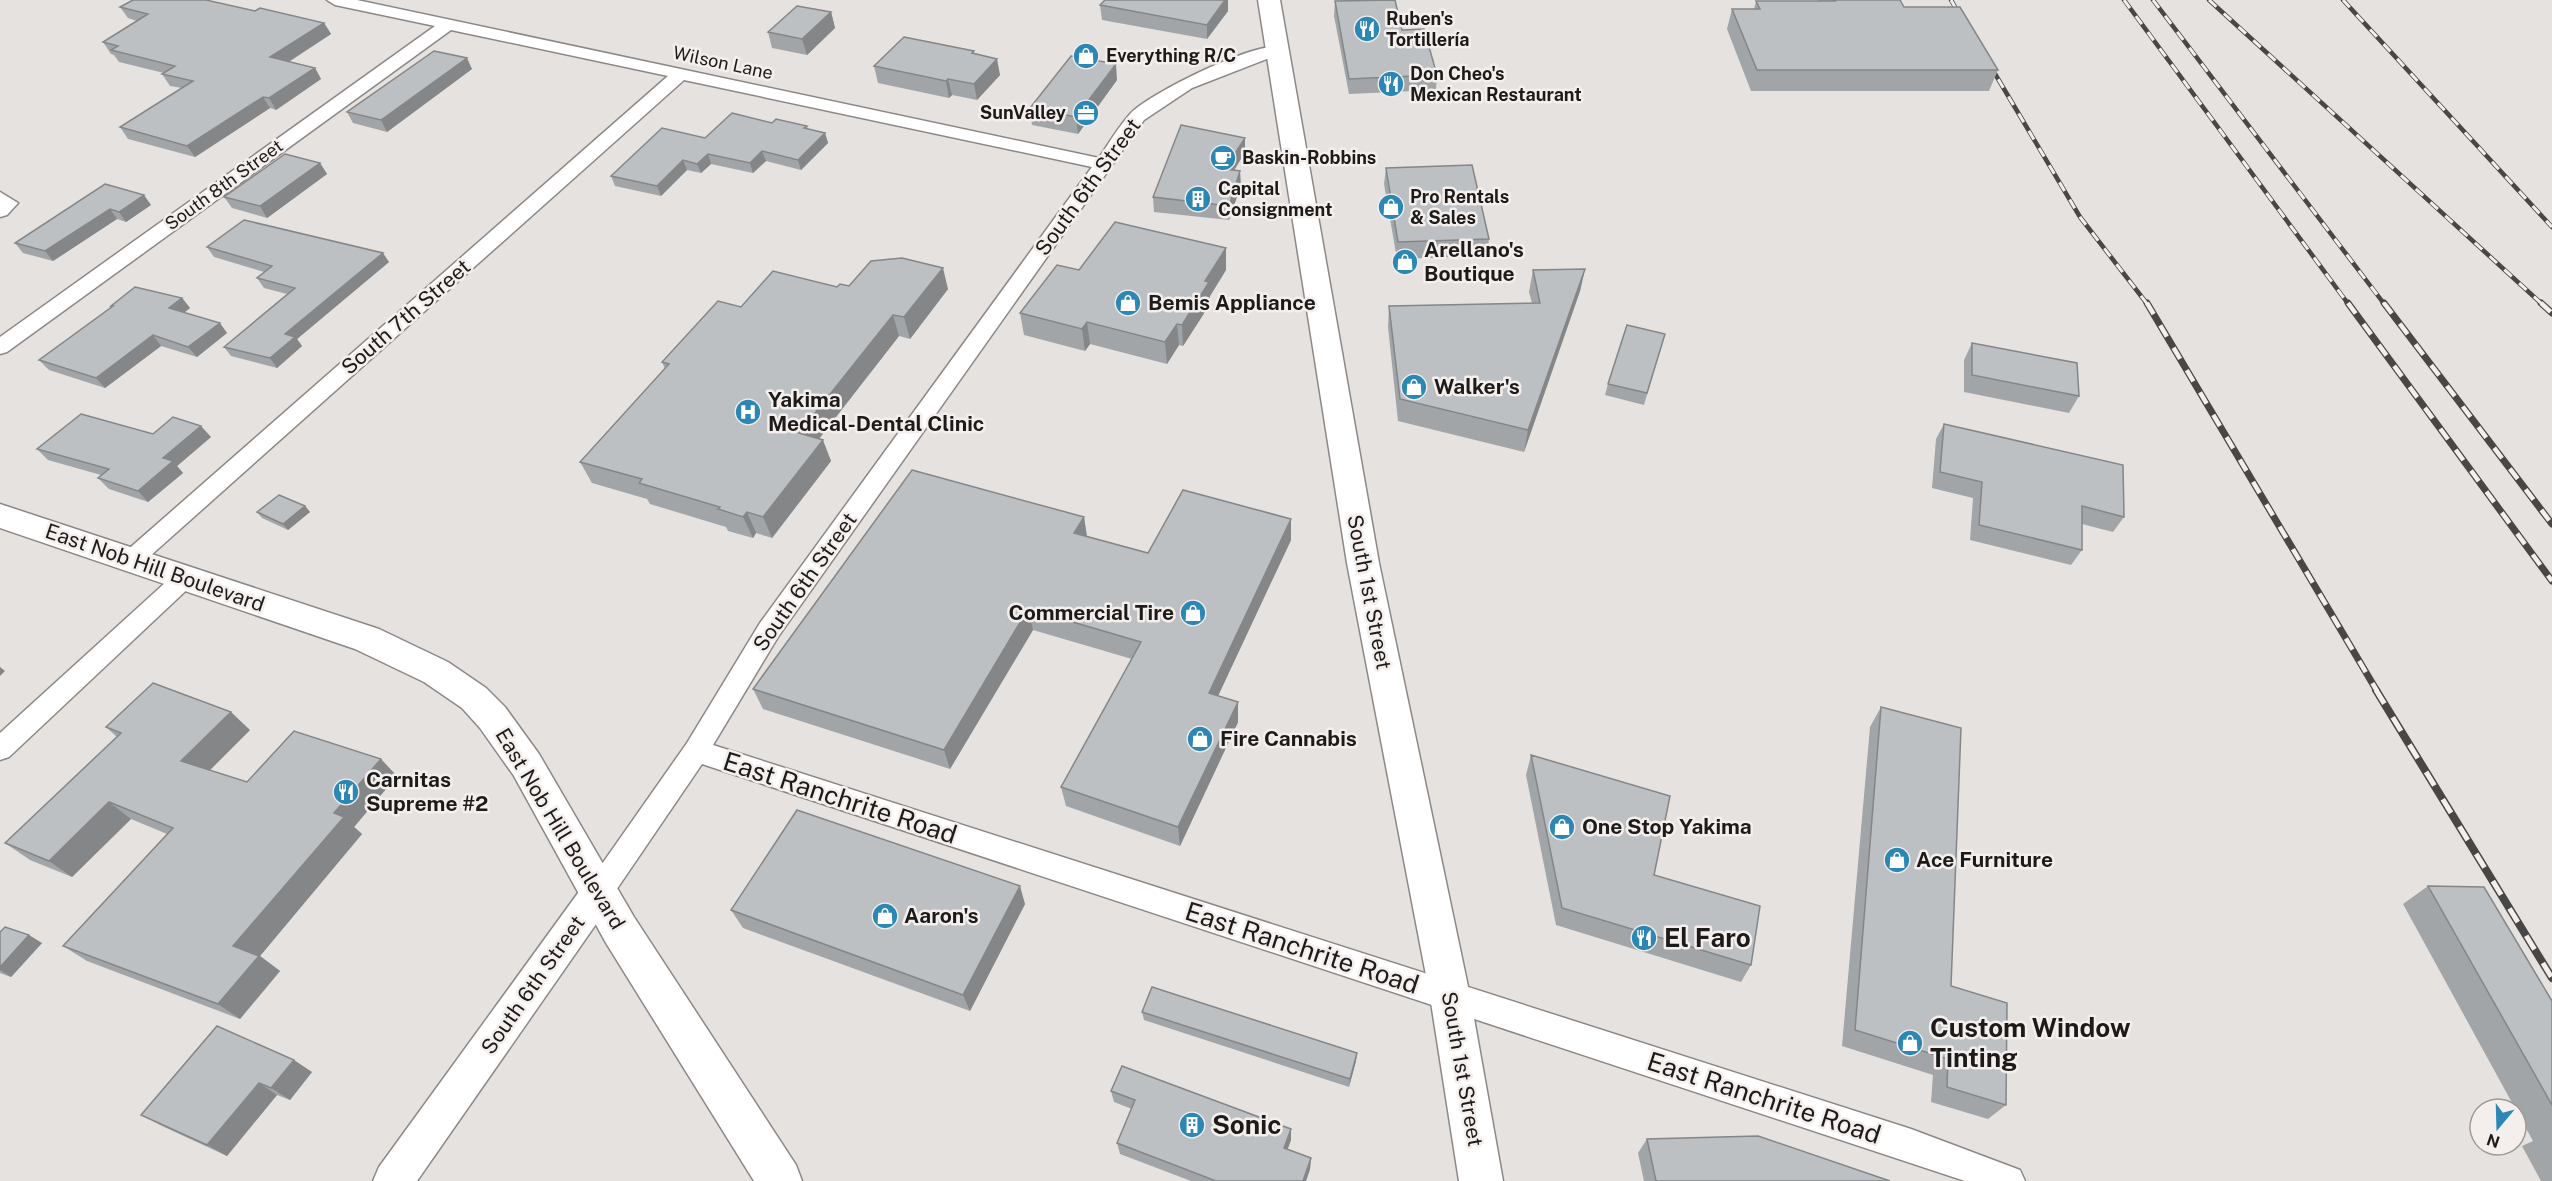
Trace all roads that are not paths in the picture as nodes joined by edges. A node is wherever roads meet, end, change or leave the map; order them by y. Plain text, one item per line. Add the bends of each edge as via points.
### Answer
1 (335, 0) edge
2 (1269, 0) edge
3 (448, 24) junction
4 (1276, 51) junction
5 (681, 74) junction
6 (1102, 164) junction
7 (0, 198) edge
8 (0, 211) edge
9 (0, 347) edge
10 (0, 516) edge
11 (132, 560) junction
12 (185, 578) junction
13 (0, 749) edge
14 (696, 751) junction
15 (598, 893) junction
16 (1450, 996) junction
17 (393, 1181) edge
18 (780, 1181) edge
19 (1481, 1181) edge
20 (2009, 1181) edge

1 - 3 street, Wilson Lane
2 - 4 main road, South 1st Street
3 - 5 street, Wilson Lane
3 - 9 street, South 8th Street
4 - 6 street, South 6th Street via 1200,76 1161,96 1137,116
4 - 16 main road, South 1st Street via 1363,563
5 - 6 street, Wilson Lane
5 - 11 street, South 7th Street
6 - 14 street, South 6th Street via 769,630
7 - 8 street via 9,203
10 - 11 main road, East Nob Hill Boulevard
11 - 12 main road, East Nob Hill Boulevard
12 - 13 street
12 - 15 main road, East Nob Hill Boulevard via 367,639 411,658 474,699 514,747
14 - 15 street, South 6th Street
14 - 16 street, East Ranchrite Road
15 - 17 street, South 6th Street
15 - 18 main road, East Nob Hill Boulevard
16 - 19 main road, South 1st Street
16 - 20 street, East Ranchrite Road via 1911,1145

